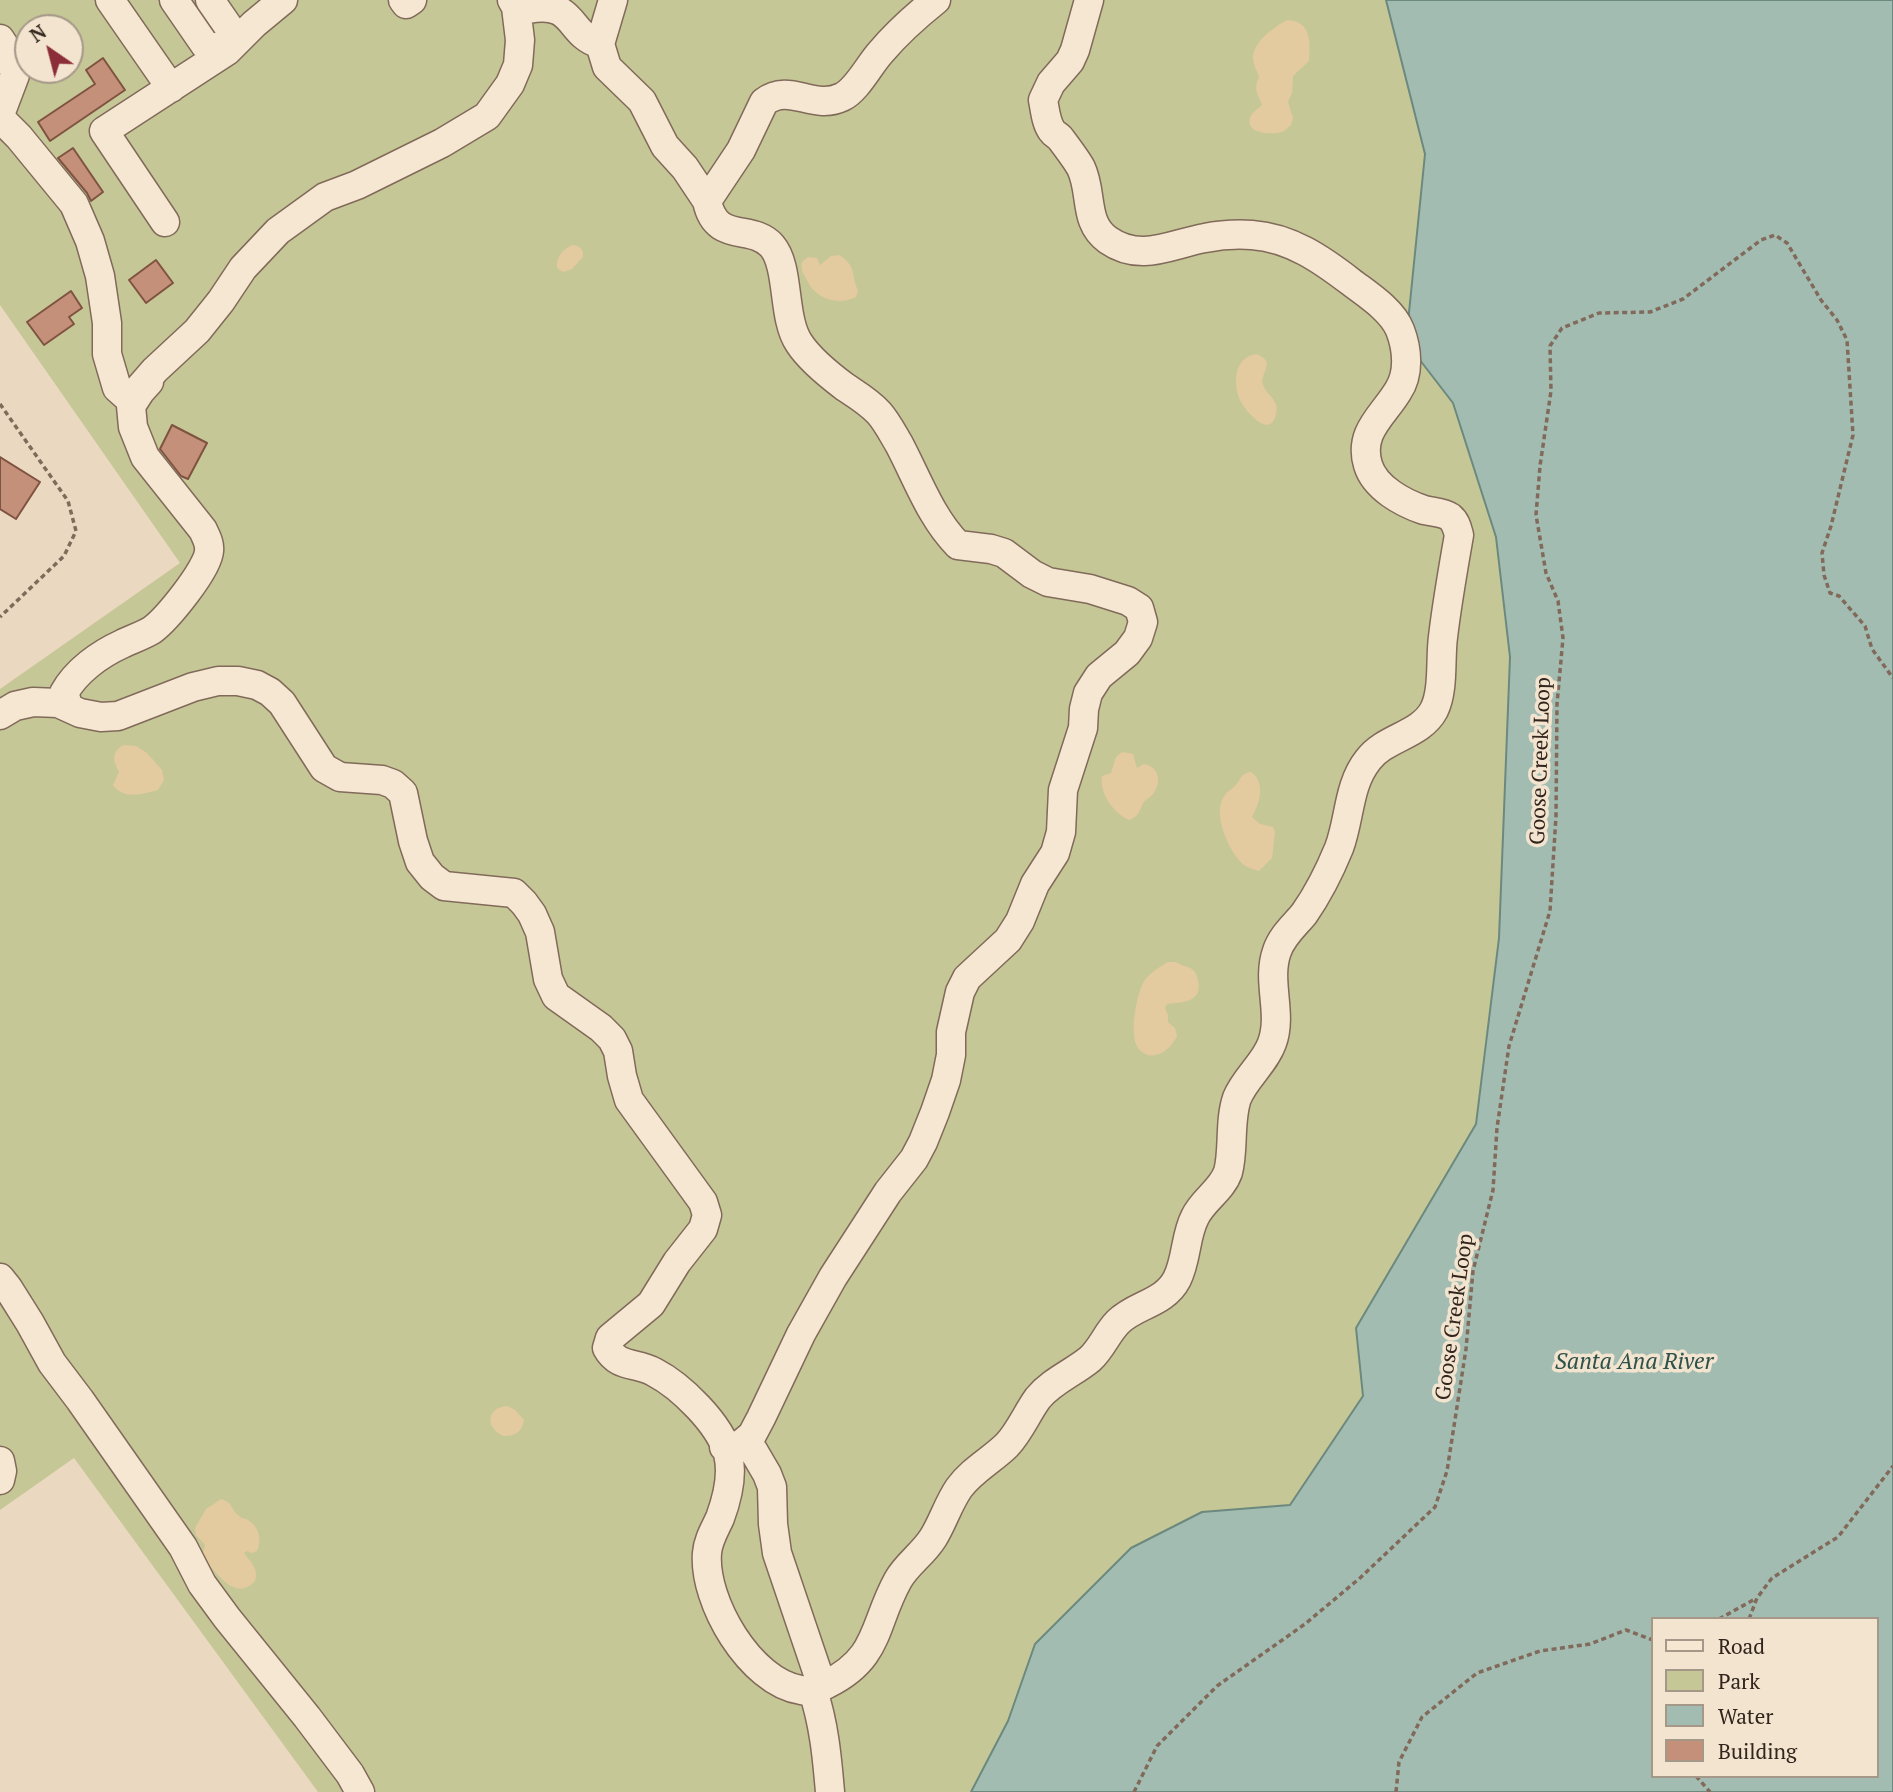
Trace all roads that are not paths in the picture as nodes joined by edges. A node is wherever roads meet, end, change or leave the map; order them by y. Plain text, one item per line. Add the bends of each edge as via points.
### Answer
1 (110, 0) edge
2 (174, 0) edge
3 (210, 0) edge
4 (283, 0) edge
5 (403, 0) edge
6 (412, 0) edge
7 (512, 0) edge
8 (613, 0) edge
9 (936, 0) edge
10 (1089, 0) edge
11 (0, 39) edge
12 (600, 44) junction
13 (227, 51) junction
14 (171, 88) junction
15 (707, 201) junction
16 (165, 222) dead end
17 (69, 708) junction
18 (0, 715) edge
19 (0, 1278) edge
20 (732, 1446) junction
21 (0, 1461) edge
22 (0, 1480) edge
23 (818, 1689) junction
24 (360, 1792) edge
25 (830, 1792) edge

1 - 14 lane
2 - 13 lane via 205,45
3 - 13 lane via 230,29
4 - 13 lane
5 - 6 lane via 406,4
7 - 11 lane via 520,40 518,65 510,85 487,116 442,143 325,197 278,231 243,268 197,331 135,393 126,396 117,388 107,354 100,276 74,204 3,121 1,112 15,75
8 - 12 lane
9 - 15 lane via 880,53 844,96 818,102 780,94 764,102 741,150
10 - 23 lane via 1070,61 1043,100 1051,130 1083,172 1090,215 1107,240 1136,252 1238,234 1281,240 1342,275 1393,317 1400,330 1407,366 1400,388 1368,432 1365,447 1368,467 1389,492 1409,504 1449,516 1457,525 1442,638 1441,685 1431,716 1367,760 1352,791 1330,867 1276,953 1272,1044 1236,1100 1228,1172 1196,1212 1176,1281 1167,1293 1117,1322 1090,1358 1042,1393 1008,1444 961,1485 930,1543 905,1567 863,1660
12 - 15 lane via 607,67 642,101 665,146
12 - 17 lane via 589,41 555,6 528,9 517,0 523,34 518,73 494,113 280,232 202,331 139,392 131,406 133,427 145,457 203,530 209,553 183,597 154,629 103,653 69,684 65,693
13 - 14 lane
14 - 16 lane via 104,131
15 - 20 lane via 710,214 723,228 761,237 772,245 779,257 798,342 833,378 880,414 941,524 958,545 1004,553 1048,582 1128,601 1139,608 1143,622 1127,653 1099,676 1088,693 1083,728 1063,790 1055,853 1009,940 967,978 960,992 946,1080 923,1142 833,1277 752,1435
17 - 18 lane via 33,702
17 - 20 lane via 101,717 118,716 218,681 257,685 282,703 324,768 340,777 382,780 403,793 420,862 444,887 514,893 524,903 540,932 548,979 556,996 612,1039 629,1100 698,1194 707,1215 703,1229 651,1304 610,1338 607,1348 612,1358 660,1374 702,1411
19 - 24 lane via 52,1363 183,1547 202,1584
20 - 23 lane via 753,1450 772,1487 777,1553
20 - 23 lane via 727,1497 707,1549 712,1591 735,1636 758,1667 785,1685
21 - 22 lane
23 - 25 lane

